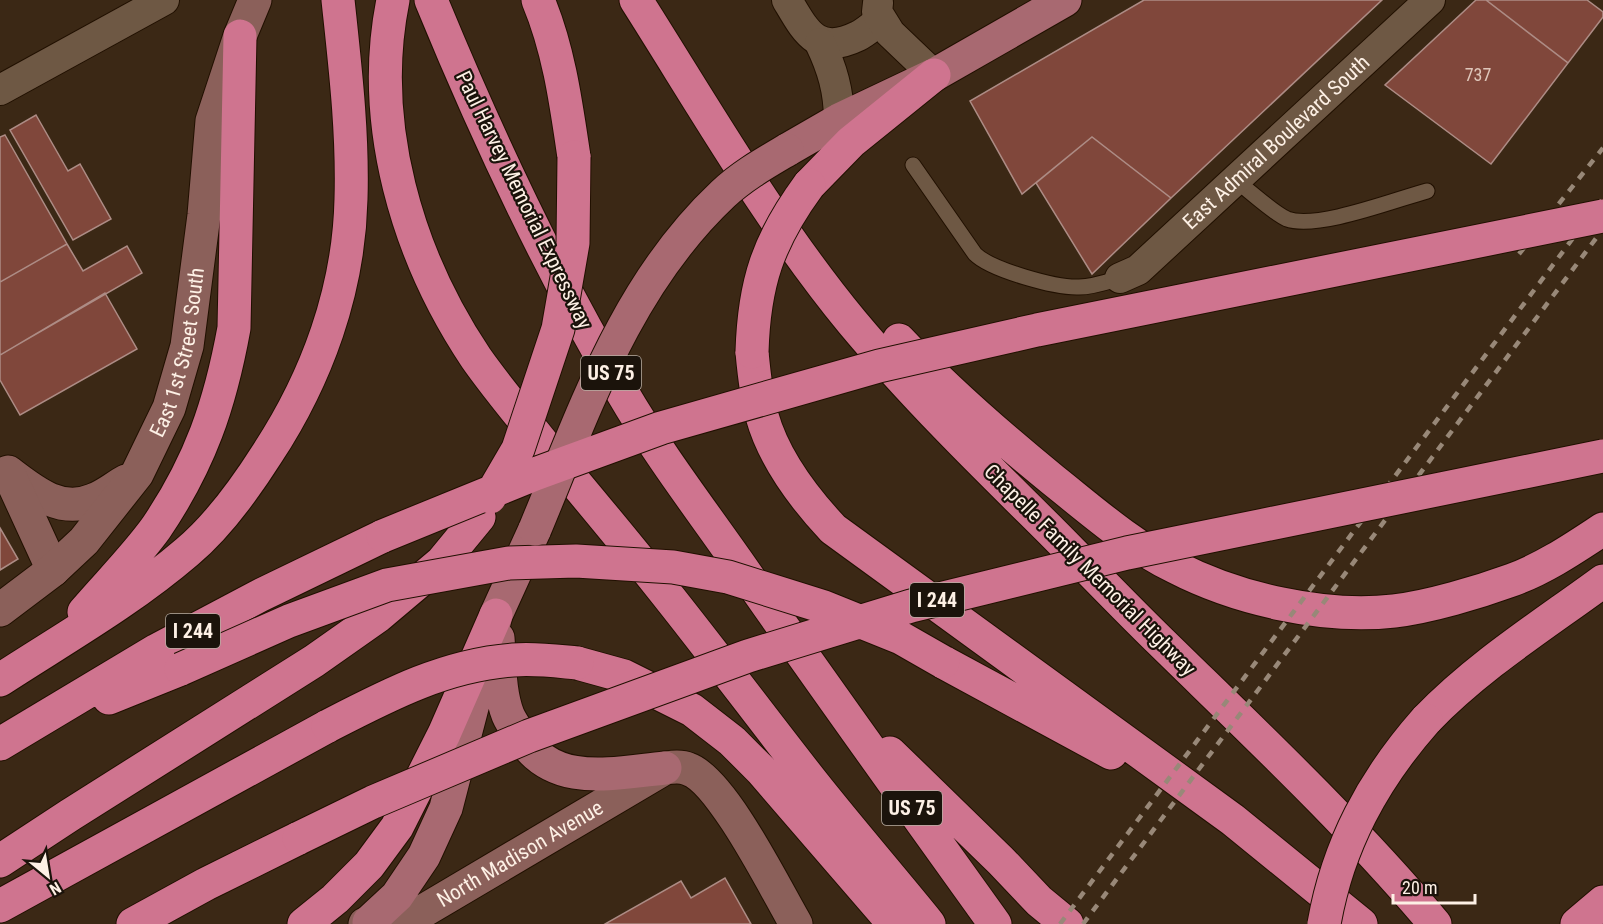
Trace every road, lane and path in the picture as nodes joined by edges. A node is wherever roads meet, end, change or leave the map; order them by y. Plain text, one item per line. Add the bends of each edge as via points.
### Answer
1 (164, 0) edge
2 (255, 0) edge
3 (338, 0) edge
4 (393, 0) edge
5 (431, 0) edge
6 (538, 0) edge
7 (636, 0) edge
8 (787, 0) edge
9 (1065, 0) edge
10 (1430, 0) edge
11 (880, 10) edge
12 (240, 36) junction
13 (820, 43) junction
14 (934, 75) junction
15 (0, 90) edge
16 (839, 120) junction
17 (913, 165) dead end
18 (1235, 180) junction
19 (1426, 191) dead end
20 (764, 201) junction
21 (1603, 216) edge
22 (1120, 279) joint
23 (1603, 456) edge
24 (4, 465) edge
25 (138, 474) junction
26 (1603, 529) edge
27 (53, 570) junction
28 (1603, 581) edge
29 (0, 610) edge
30 (496, 615) junction
31 (57, 642) junction
32 (0, 680) edge
33 (828, 693) junction
34 (5, 741) edge
35 (665, 768) junction
36 (1233, 820) junction
37 (0, 861) edge
38 (1603, 902) edge
39 (0, 906) edge
40 (367, 923) edge
41 (133, 924) edge
42 (304, 924) edge
43 (796, 924) edge
44 (894, 924) edge
45 (930, 924) edge
46 (995, 924) edge
47 (1067, 924) edge
48 (1324, 924) edge
49 (1361, 924) edge
50 (1435, 924) edge
51 (1576, 924) edge

1 - 15 street
2 - 12 street, East 1st Street South
3 - 31 highway via 352,148 351,201 344,263 317,361 297,405 251,480 189,550 149,583
4 - 45 highway via 385,51 390,142 417,244 476,358
5 - 33 highway, Paul Harvey Memorial Expressway / US 75 via 493,146 622,393
6 - 37 highway, bridge via 563,80 574,156 573,243 558,329 518,449 479,517 442,562 378,616
7 - 20 highway
8 - 13 street via 810,35
9 - 14 main road
10 - 18 street, East Admiral Boulevard South
11 - 13 street via 861,34 837,43
11 - 14 street via 890,33
12 - 25 street, East 1st Street South via 212,121 187,346 169,408
12 - 31 highway via 234,328 225,376 208,432 186,479 155,529
13 - 16 street via 831,65 839,97
14 - 16 main road
14 - 36 highway, bridge via 851,142 809,185 783,224 767,258 753,318 752,352 755,388 769,436 795,483 833,529
16 - 30 main road, bridge via 725,192 672,248 611,348
17 - 22 lane via 982,261 1065,286 1090,286
18 - 19 lane via 1284,218 1298,222 1324,221
18 - 22 street, East Admiral Boulevard South via 1138,270
20 - 26 highway via 936,379 993,431 1114,528 1173,567 1213,584 1262,600 1305,608 1394,611 1514,580
20 - 50 highway, Chapelle Family Memorial Highway via 854,324 929,408 1279,756
21 - 34 highway, I 244, bridge via 879,366 661,429 535,474 383,536 168,645
23 - 41 highway, I 244, bridge via 1127,553 911,606 748,656 540,732 373,802
24 - 25 street via 38,495 50,501 78,504 94,500
24 - 27 street
25 - 27 street, East 1st Street South via 84,541
27 - 29 street, East 1st Street South
28 - 48 highway, bridge via 1447,698 1404,745 1363,808 1337,872
30 - 35 main road via 508,716 535,755 550,766 588,775
30 - 40 main road via 446,808 424,856 397,896
30 - 42 highway via 444,734 397,827 369,865
31 - 32 highway
33 - 46 highway, US 75
33 - 47 highway
34 - 36 highway, bridge via 289,621 387,585 509,563 576,561 673,567 728,577 824,607 902,638
35 - 40 street, North Madison Avenue via 425,910
35 - 43 street via 690,769 715,790
36 - 49 highway
38 - 51 highway
39 - 44 highway, bridge via 407,686 466,667 542,659 577,663 624,676 692,710 761,770

